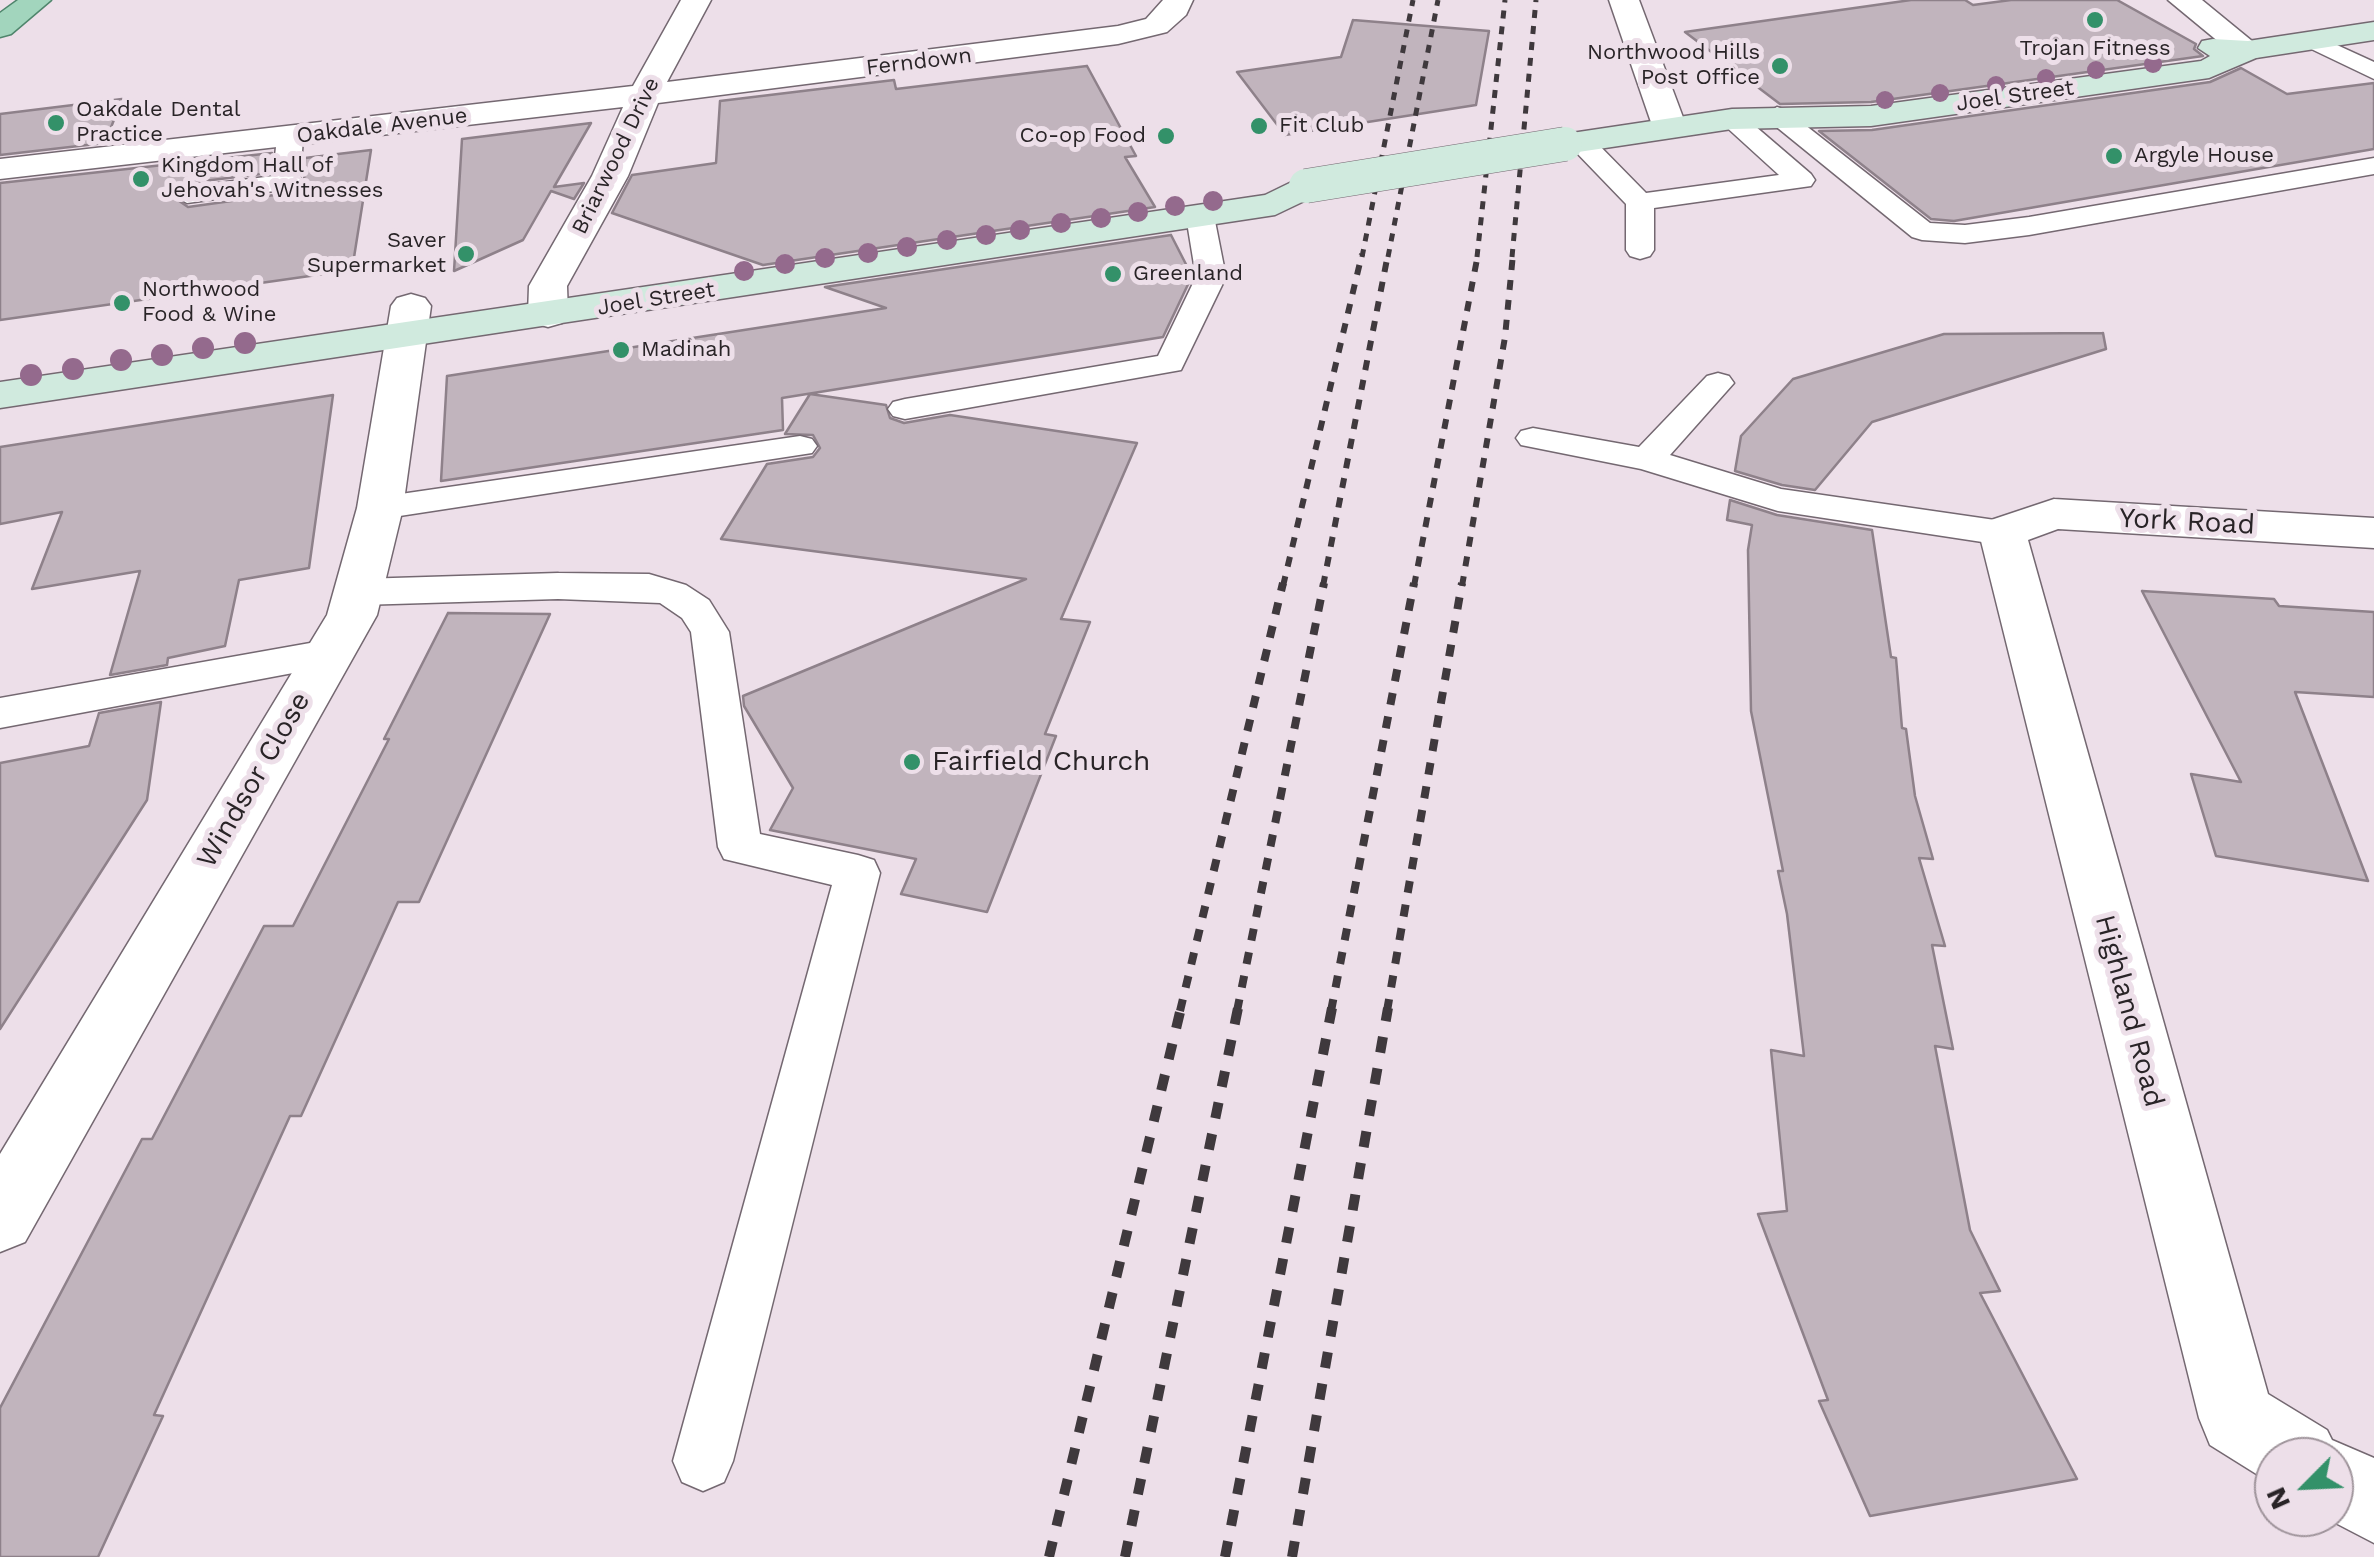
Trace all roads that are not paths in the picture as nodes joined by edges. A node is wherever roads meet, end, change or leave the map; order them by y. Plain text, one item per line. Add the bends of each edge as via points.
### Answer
1 (36, 0) edge
2 (696, 0) edge
3 (1178, 0) edge
4 (1624, 0) edge
5 (2183, 0) edge
6 (0, 28) edge
7 (2374, 31) edge
8 (2313, 41) junction
9 (2248, 50) junction
10 (2374, 72) edge
11 (645, 94) junction
12 (1777, 115) junction
13 (1732, 118) junction
14 (1670, 128) junction
15 (290, 137) junction
16 (1573, 143) junction
17 (2374, 166) edge
18 (0, 169) edge
19 (1306, 186) junction
20 (187, 195) dead end
21 (1640, 202) junction
22 (1200, 216) junction
23 (1640, 250) dead end
24 (548, 301) junction
25 (409, 320) junction
26 (0, 365) edge
27 (1718, 382) dead end
28 (0, 396) edge
29 (905, 410) dead end
30 (1533, 438) dead end
31 (800, 446) dead end
32 (1647, 458) junction
33 (380, 508) junction
34 (2374, 533) edge
35 (2002, 534) junction
36 (360, 592) junction
37 (327, 654) junction
38 (0, 713) edge
39 (0, 1218) edge
40 (2268, 1437) edge
41 (703, 1461) dead end

1 - 6 main road
2 - 11 street, Briarwood Drive
3 - 11 street, Ferndown via 1156,26 1118,35
4 - 14 street
5 - 9 street
7 - 8 main road, Joel Street
8 - 9 main road, Joel Street
8 - 10 lane
9 - 12 main road, Joel Street via 2209,69 1890,114
11 - 15 street, Oakdale Avenue
11 - 24 street, Briarwood Drive
12 - 13 main road, Joel Street
12 - 17 lane via 1922,231 1966,234 2030,226
13 - 14 main road, Joel Street
13 - 21 lane via 1801,180
14 - 16 main road, Joel Street
15 - 18 street, Oakdale Avenue
15 - 20 lane via 286,182
16 - 19 main road, Joel Street, bridge
16 - 21 lane
19 - 22 main road, Joel Street via 1276,204
19 - 24 main road, Joel Street via 1260,182
21 - 23 lane
22 - 24 main road, Joel Street
22 - 29 lane via 1211,277 1170,363
24 - 25 main road, Joel Street
25 - 26 main road, Joel Street
25 - 28 main road, Joel Street
25 - 33 street, Windsor Close
27 - 32 lane
30 - 32 lane
31 - 33 lane
32 - 35 lane via 1778,500
33 - 36 street, Windsor Close
34 - 35 street, York Road via 2054,514
35 - 40 street, Highland Road via 2237,1418
36 - 37 street, Windsor Close
36 - 41 lane via 594,586 673,594 696,610 710,632 740,847 858,874
37 - 38 lane
37 - 39 street, Windsor Close

